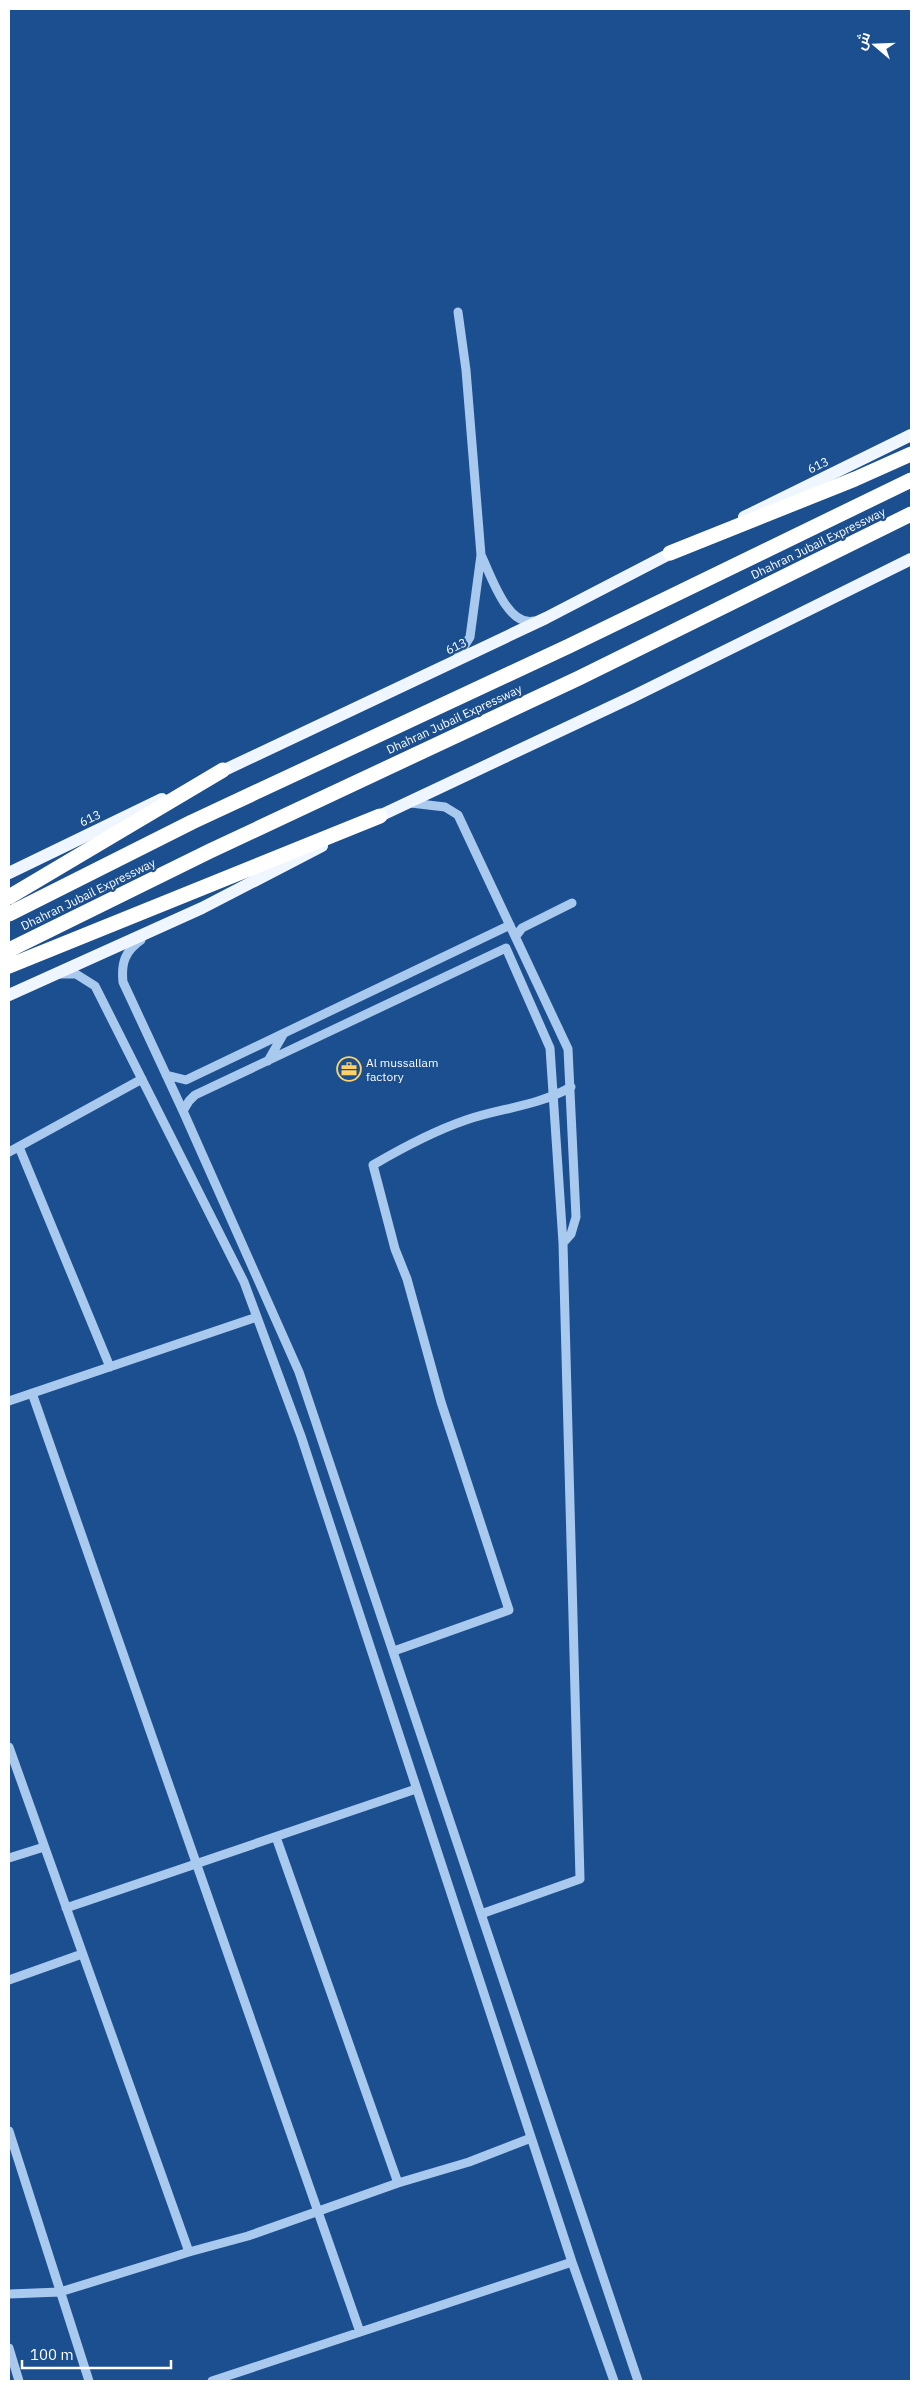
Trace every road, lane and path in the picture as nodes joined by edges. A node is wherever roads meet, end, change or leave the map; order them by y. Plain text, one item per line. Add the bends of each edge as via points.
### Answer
1 (458, 312) dead end
2 (911, 435) edge
3 (911, 454) edge
4 (911, 480) edge
5 (911, 514) edge
6 (670, 553) junction
7 (481, 556) junction
8 (911, 559) edge
9 (546, 618) junction
10 (450, 665) junction
11 (222, 770) junction
12 (411, 803) junction
13 (380, 816) junction
14 (9, 873) edge
15 (9, 897) edge
16 (572, 903) dead end
17 (9, 914) edge
18 (510, 925) junction
19 (156, 928) junction
20 (517, 939) junction
21 (506, 948) junction
22 (9, 950) edge
23 (9, 966) edge
24 (47, 976) junction
25 (9, 994) edge
26 (285, 1032) junction
27 (271, 1059) junction
28 (166, 1075) junction
29 (142, 1079) junction
30 (571, 1087) junction
31 (554, 1097) junction
32 (184, 1111) junction
33 (19, 1147) junction
34 (9, 1152) edge
35 (563, 1243) junction
36 (257, 1316) junction
37 (110, 1366) junction
38 (32, 1393) junction
39 (9, 1401) edge
40 (394, 1651) junction
41 (9, 1747) edge
42 (416, 1789) junction
43 (276, 1837) junction
44 (44, 1847) junction
45 (9, 1858) edge
46 (197, 1862) junction
47 (66, 1908) junction
48 (481, 1914) junction
49 (82, 1954) junction
50 (9, 1980) edge
51 (9, 2130) edge
52 (531, 2138) junction
53 (398, 2183) junction
54 (318, 2211) junction
55 (189, 2252) junction
56 (572, 2262) junction
57 (60, 2292) junction
58 (9, 2294) edge
59 (360, 2332) junction
60 (9, 2348) edge
61 (19, 2381) edge
62 (89, 2381) edge
63 (212, 2381) edge
64 (614, 2381) edge
65 (638, 2381) edge

1 - 7 street via 466,370
2 - 6 main road, 613
3 - 6 highway
4 - 17 highway, Dhahran Jubail Expressway via 568,646 192,822
5 - 22 highway, Dhahran Jubail Expressway via 579,678 210,851
6 - 9 main road, 613
7 - 9 street via 509,612 523,622
7 - 10 street via 470,637 460,656
8 - 12 main road
9 - 10 main road, 613
10 - 11 main road, 613
11 - 14 main road, 613
11 - 15 highway
12 - 13 main road
12 - 18 street via 446,807 458,815
13 - 19 main road via 202,908
13 - 23 highway
16 - 20 street via 522,928
18 - 20 street
18 - 26 street
19 - 24 main road
19 - 28 street via 132,946 122,968 123,982
20 - 21 street
20 - 30 street via 568,1049
21 - 27 street
21 - 31 street via 550,1048
24 - 25 main road
24 - 29 street via 76,974 95,986
26 - 27 street
26 - 28 street via 186,1080
27 - 32 street via 194,1095
28 - 32 street
29 - 33 street
29 - 36 street via 244,1282
30 - 31 street
30 - 35 street via 576,1217 571,1234
31 - 35 street
31 - 40 street via 466,1120 392,1153 373,1165 441,1402 509,1610
32 - 40 street via 299,1372
33 - 34 street
33 - 37 street
35 - 48 street via 580,1879
36 - 37 street
36 - 42 street via 301,1436
37 - 38 street
38 - 39 street
38 - 46 street
40 - 48 street
41 - 44 street
42 - 43 street
42 - 52 street
43 - 46 street
43 - 53 street
44 - 45 street
44 - 47 street
46 - 47 street
46 - 54 street
47 - 49 street
48 - 65 street
49 - 50 street
49 - 55 street
51 - 57 street
52 - 53 street via 469,2162
52 - 56 street
53 - 54 street
54 - 55 street via 248,2236
54 - 59 street
55 - 57 street
56 - 59 street
56 - 64 street
57 - 58 street
57 - 62 street
59 - 63 street
60 - 61 street

